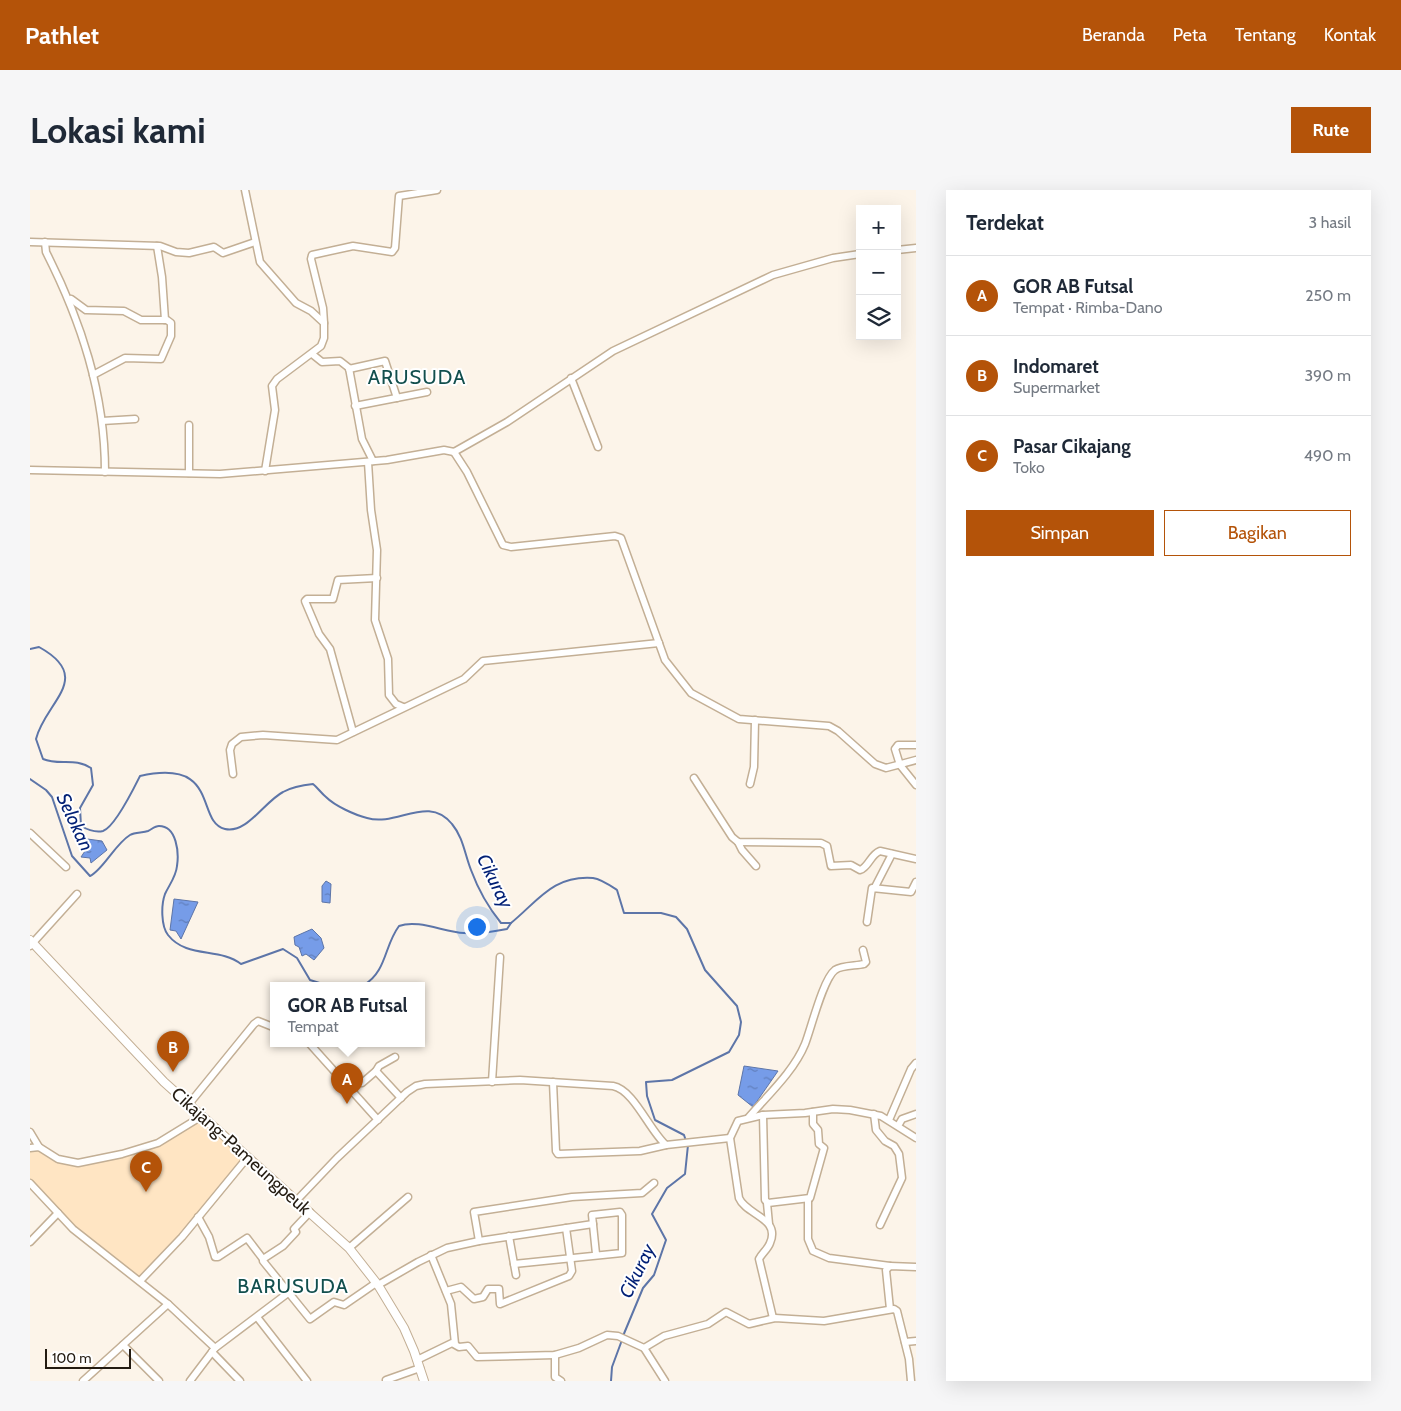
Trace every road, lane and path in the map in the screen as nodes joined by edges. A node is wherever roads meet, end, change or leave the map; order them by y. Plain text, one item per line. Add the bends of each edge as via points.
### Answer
1 (245, 190) edge
2 (437, 190) edge
3 (30, 242) edge
4 (46, 242) junction
5 (255, 242) junction
6 (157, 246) junction
7 (916, 248) edge
8 (901, 250) edge
9 (856, 255) edge
10 (70, 299) junction
11 (165, 320) junction
12 (324, 323) junction
13 (312, 354) junction
14 (349, 369) junction
15 (93, 375) junction
16 (571, 378) junction
17 (427, 392) dead end
18 (397, 398) junction
19 (355, 406) junction
20 (135, 419) dead end
21 (102, 421) junction
22 (189, 425) dead end
23 (598, 447) dead end
24 (454, 452) junction
25 (370, 461) junction
26 (30, 470) edge
27 (105, 472) junction
28 (264, 472) junction
29 (189, 473) junction
30 (376, 578) junction
31 (659, 643) junction
32 (403, 706) junction
33 (755, 720) junction
34 (353, 732) junction
35 (916, 745) edge
36 (916, 760) edge
37 (900, 764) junction
38 (233, 774) dead end
39 (694, 778) dead end
40 (750, 784) dead end
41 (916, 785) edge
42 (30, 833) edge
43 (738, 842) junction
44 (892, 854) junction
45 (916, 859) edge
46 (756, 866) dead end
47 (66, 867) dead end
48 (916, 882) edge
49 (875, 887) junction
50 (77, 894) dead end
51 (867, 922) dead end
52 (31, 943) edge
53 (863, 950) dead end
54 (500, 957) dead end
55 (270, 1027) edge
56 (313, 1047) edge
57 (395, 1057) dead end
58 (916, 1063) edge
59 (376, 1071) junction
60 (362, 1082) dead end
61 (492, 1082) junction
62 (553, 1082) junction
63 (401, 1098) junction
64 (189, 1104) junction
65 (813, 1112) junction
66 (874, 1114) junction
67 (916, 1114) edge
68 (763, 1115) junction
69 (202, 1116) junction
70 (750, 1117) junction
71 (378, 1120) junction
72 (889, 1120) junction
73 (898, 1126) junction
74 (30, 1132) edge
75 (730, 1138) junction
76 (916, 1138) edge
77 (666, 1145) junction
78 (39, 1147) junction
79 (30, 1148) edge
80 (247, 1158) junction
81 (30, 1183) edge
82 (654, 1183) dead end
83 (408, 1197) dead end
84 (297, 1200) junction
85 (808, 1200) junction
86 (768, 1203) junction
87 (310, 1212) junction
88 (58, 1213) junction
89 (198, 1217) junction
90 (593, 1224) junction
91 (769, 1224) junction
92 (880, 1225) dead end
93 (566, 1228) junction
94 (509, 1236) junction
95 (479, 1241) junction
96 (30, 1242) edge
97 (348, 1248) junction
98 (596, 1254) junction
99 (431, 1255) junction
100 (570, 1257) junction
101 (263, 1259) junction
102 (514, 1264) junction
103 (890, 1266) junction
104 (916, 1267) edge
105 (516, 1275) dead end
106 (140, 1281) junction
107 (378, 1284) junction
108 (446, 1291) junction
109 (288, 1292) junction
110 (168, 1304) junction
111 (890, 1309) junction
112 (257, 1317) junction
113 (773, 1318) junction
114 (916, 1341) edge
115 (905, 1342) junction
116 (455, 1344) junction
117 (123, 1345) junction
118 (644, 1348) junction
119 (213, 1350) junction
120 (555, 1355) junction
121 (419, 1364) junction
122 (386, 1380) edge
123 (83, 1381) edge
124 (159, 1381) edge
125 (190, 1381) edge
126 (240, 1381) edge
127 (307, 1381) edge
128 (424, 1381) edge
129 (561, 1381) edge
130 (665, 1381) edge
131 (911, 1381) edge

1 - 5 street
2 - 12 street via 399,196 392,252 353,246 312,255
3 - 4 street
4 - 6 street
4 - 10 street via 46,252
5 - 6 street via 223,253 214,247 190,253
5 - 12 street via 261,264 296,303
6 - 11 street
7 - 8 street
9 - 16 street via 773,275 613,351
10 - 11 street via 86,310 124,310 141,320
10 - 15 street
11 - 15 street via 171,323 172,330 161,359 124,358
12 - 13 street via 323,342
13 - 14 street via 322,362 341,361
13 - 28 street via 272,386 275,410
14 - 18 street via 385,361
14 - 19 street
15 - 21 street
16 - 23 street
16 - 24 street via 507,422
17 - 18 street
18 - 19 street
19 - 25 street
20 - 21 street
21 - 27 street
22 - 29 street
24 - 25 street via 444,450
24 - 31 street via 503,545 621,538
25 - 28 street
25 - 30 street via 371,510 377,546
26 - 27 street
27 - 29 street
28 - 29 street
30 - 32 street via 375,620 388,659 388,695 396,704
30 - 34 street via 338,580 333,599 304,601 319,634 330,649
31 - 32 street via 483,661 467,677
31 - 33 street via 670,667 694,696 735,717
32 - 34 street
33 - 37 street via 829,726 878,766 886,768
33 - 40 street via 754,767
34 - 38 street via 334,741 263,735 241,738 232,744 230,750
35 - 37 street via 896,747 895,755
36 - 37 street
37 - 41 street
39 - 43 street
42 - 47 street
43 - 44 street via 820,843 826,846 831,866 852,865 860,870 865,868 874,853
43 - 46 street
44 - 45 street
44 - 49 street
48 - 49 street via 910,892
49 - 51 street via 872,888
50 - 52 street
52 - 64 main road, Cikajang-Pameungpeuk
53 - 70 street via 864,964 832,973 798,1058
54 - 61 street
55 - 64 street via 256,1022
56 - 71 street
57 - 59 street
58 - 72 street
59 - 60 street
59 - 63 street
61 - 62 street
61 - 63 street via 416,1086
62 - 77 street via 621,1087 656,1137
62 - 77 street via 558,1154 640,1151
63 - 71 street
64 - 69 main road, Cikajang-Pameungpeuk
65 - 66 street via 834,1108
65 - 68 street
65 - 85 street via 813,1124 824,1150
66 - 72 street
66 - 92 street via 876,1130 897,1150 902,1178
67 - 73 street via 902,1119
68 - 70 street
68 - 86 street via 765,1200
69 - 78 street via 158,1143 78,1163 58,1159
69 - 80 main road, Cikajang-Pameungpeuk
70 - 75 street via 738,1121
71 - 84 street
72 - 73 street
73 - 76 street
74 - 78 street
75 - 77 street
75 - 91 street via 740,1201
78 - 79 street
80 - 84 main road, Cikajang-Pameungpeuk
80 - 89 street
81 - 88 street
82 - 95 street via 642,1193 572,1197 474,1212
83 - 97 street
84 - 87 main road, Cikajang-Pameungpeuk
85 - 86 street
85 - 103 street via 808,1239 813,1251 829,1258
86 - 91 street
87 - 97 main road, Cikajang-Pameungpeuk
87 - 101 street via 294,1229 296,1232 290,1240
88 - 96 street
88 - 106 street via 73,1229
89 - 101 street via 214,1257 247,1238
89 - 106 street
90 - 93 street
90 - 98 street
90 - 98 street via 593,1214 618,1211 622,1215 623,1252
91 - 113 street via 771,1242 760,1259
93 - 94 street
93 - 100 street
94 - 95 street
94 - 102 street
95 - 99 street
97 - 107 main road, Cikajang-Pameungpeuk
98 - 100 street
99 - 107 street
99 - 108 street
100 - 102 street
100 - 108 street via 572,1271 569,1276 500,1304 499,1289 488,1289 483,1296 474,1299 460,1287
101 - 109 street via 262,1262
102 - 105 street
103 - 104 street
103 - 111 street via 886,1273
106 - 110 street
107 - 109 street via 344,1305 334,1302 311,1319
107 - 121 main road, Cikajang-Pameungpeuk via 404,1328
108 - 116 street via 452,1309
109 - 112 street
110 - 117 street
110 - 119 street
111 - 113 street via 824,1321
111 - 115 street via 897,1311
112 - 119 street
112 - 127 street
113 - 118 street via 749,1324 726,1312 708,1324 664,1336
114 - 115 street
115 - 131 street
116 - 120 street via 468,1346 477,1357
116 - 121 street via 449,1344
117 - 123 street
117 - 124 street
118 - 120 street via 607,1334
118 - 130 street
119 - 125 street
119 - 126 street
120 - 129 street via 555,1377
121 - 122 street
121 - 128 main road, Cikajang-Pameungpeuk

